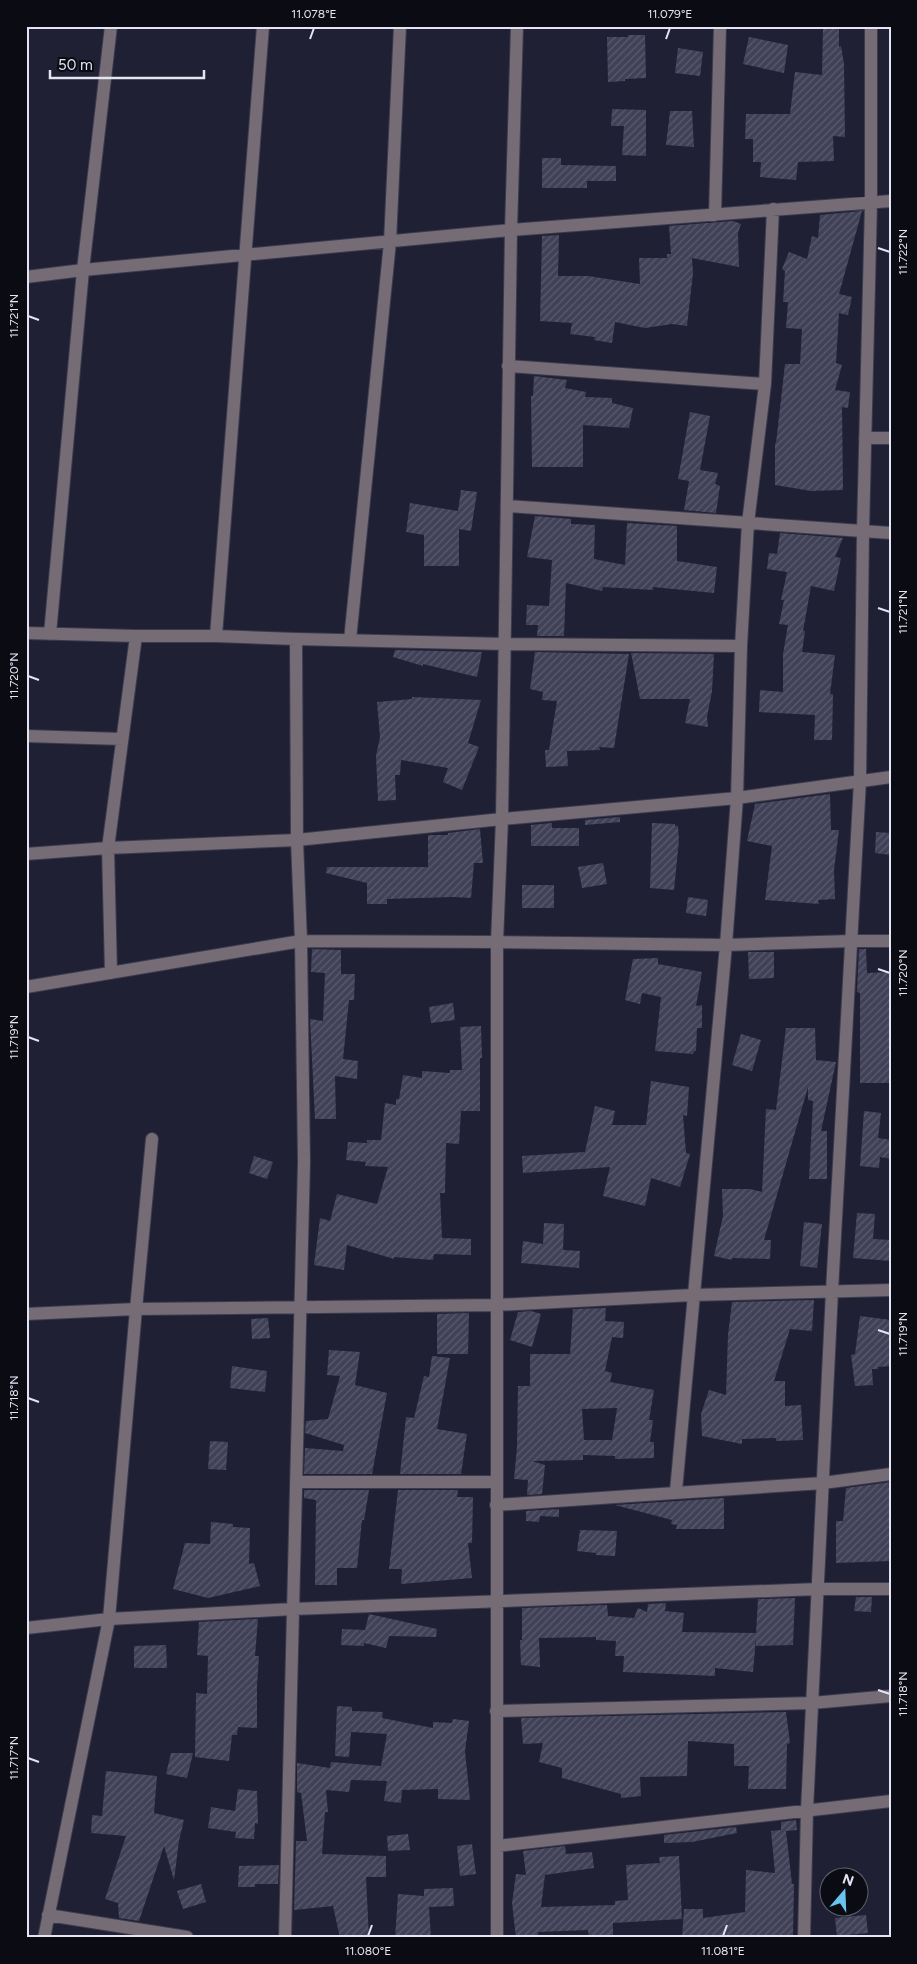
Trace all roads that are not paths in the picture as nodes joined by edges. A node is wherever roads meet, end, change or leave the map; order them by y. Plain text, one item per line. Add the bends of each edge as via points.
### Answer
1 (111, 26) edge
2 (263, 26) edge
3 (400, 26) edge
4 (517, 26) edge
5 (720, 26) edge
6 (871, 26) edge
7 (891, 201) edge
8 (872, 203) junction
9 (772, 209) junction
10 (715, 215) junction
11 (511, 230) junction
12 (390, 242) junction
13 (244, 256) junction
14 (83, 270) junction
15 (26, 276) edge
16 (508, 366) junction
17 (765, 384) junction
18 (866, 438) junction
19 (891, 438) edge
20 (507, 506) junction
21 (748, 523) junction
22 (863, 531) junction
23 (891, 533) edge
24 (26, 634) edge
25 (50, 634) junction
26 (136, 636) junction
27 (216, 636) junction
28 (296, 640) junction
29 (350, 640) junction
30 (505, 644) junction
31 (741, 646) junction
32 (26, 736) edge
33 (122, 739) junction
34 (891, 777) edge
35 (860, 781) junction
36 (737, 798) junction
37 (502, 819) junction
38 (297, 840) junction
39 (108, 848) junction
40 (26, 854) edge
41 (851, 941) junction
42 (891, 941) edge
43 (301, 942) junction
44 (497, 942) junction
45 (726, 945) junction
46 (111, 973) junction
47 (26, 987) edge
48 (152, 1139) dead end
49 (891, 1290) edge
50 (832, 1291) junction
51 (693, 1295) junction
52 (496, 1305) junction
53 (301, 1307) junction
54 (136, 1310) junction
55 (26, 1314) edge
56 (891, 1474) edge
57 (296, 1482) junction
58 (496, 1482) junction
59 (823, 1482) junction
60 (676, 1491) junction
61 (496, 1505) junction
62 (818, 1589) junction
63 (891, 1589) edge
64 (496, 1601) junction
65 (293, 1609) junction
66 (109, 1619) junction
67 (26, 1628) edge
68 (891, 1696) edge
69 (812, 1703) junction
70 (496, 1711) junction
71 (891, 1801) edge
72 (807, 1810) junction
73 (496, 1846) junction
74 (48, 1916) junction
75 (187, 1937) edge
76 (44, 1938) edge
77 (285, 1938) edge
78 (496, 1938) edge
79 (804, 1938) edge

1 - 14 street
2 - 13 street
3 - 12 street
4 - 11 street
5 - 10 street
6 - 8 street
7 - 8 street
8 - 9 street
8 - 18 street
9 - 10 street
9 - 17 street
10 - 11 street
11 - 12 street
11 - 16 street
12 - 13 street
12 - 29 street
13 - 14 street
13 - 27 street
14 - 15 street
14 - 25 street
16 - 17 street
16 - 20 street
17 - 21 street
18 - 19 street
18 - 22 street
20 - 21 street
20 - 30 street
21 - 22 street
21 - 31 street
22 - 23 street
22 - 35 street
24 - 25 street
25 - 26 street
26 - 27 street
26 - 33 street
27 - 28 street
28 - 29 street
28 - 38 street
29 - 30 street
30 - 31 street
30 - 37 street
31 - 36 street
32 - 33 street
33 - 39 street
34 - 35 street
35 - 36 street
35 - 41 street
36 - 37 street
36 - 45 street
37 - 38 street
37 - 44 street
38 - 39 street
38 - 43 street
39 - 40 street
39 - 46 street
41 - 42 street
41 - 45 street
41 - 50 street
43 - 44 street
43 - 46 street
43 - 53 street via 304,1162
44 - 45 street
44 - 52 street
45 - 51 street
46 - 47 street
48 - 54 street
49 - 50 street
50 - 51 street
50 - 59 street
51 - 52 street
51 - 60 street
52 - 53 street
52 - 58 street
53 - 54 street
53 - 57 street
54 - 55 street
54 - 66 street
56 - 59 street
57 - 58 street
57 - 65 street
58 - 61 street
59 - 60 street
59 - 62 street
60 - 61 street
61 - 64 street
62 - 63 street
62 - 64 street
62 - 69 street
64 - 65 street
64 - 70 street
65 - 66 street
65 - 77 street
66 - 67 street
66 - 74 street
68 - 69 street
69 - 70 street
69 - 72 street
70 - 73 street
71 - 72 street
72 - 73 street
72 - 79 street
73 - 78 street
74 - 75 street
74 - 76 street

